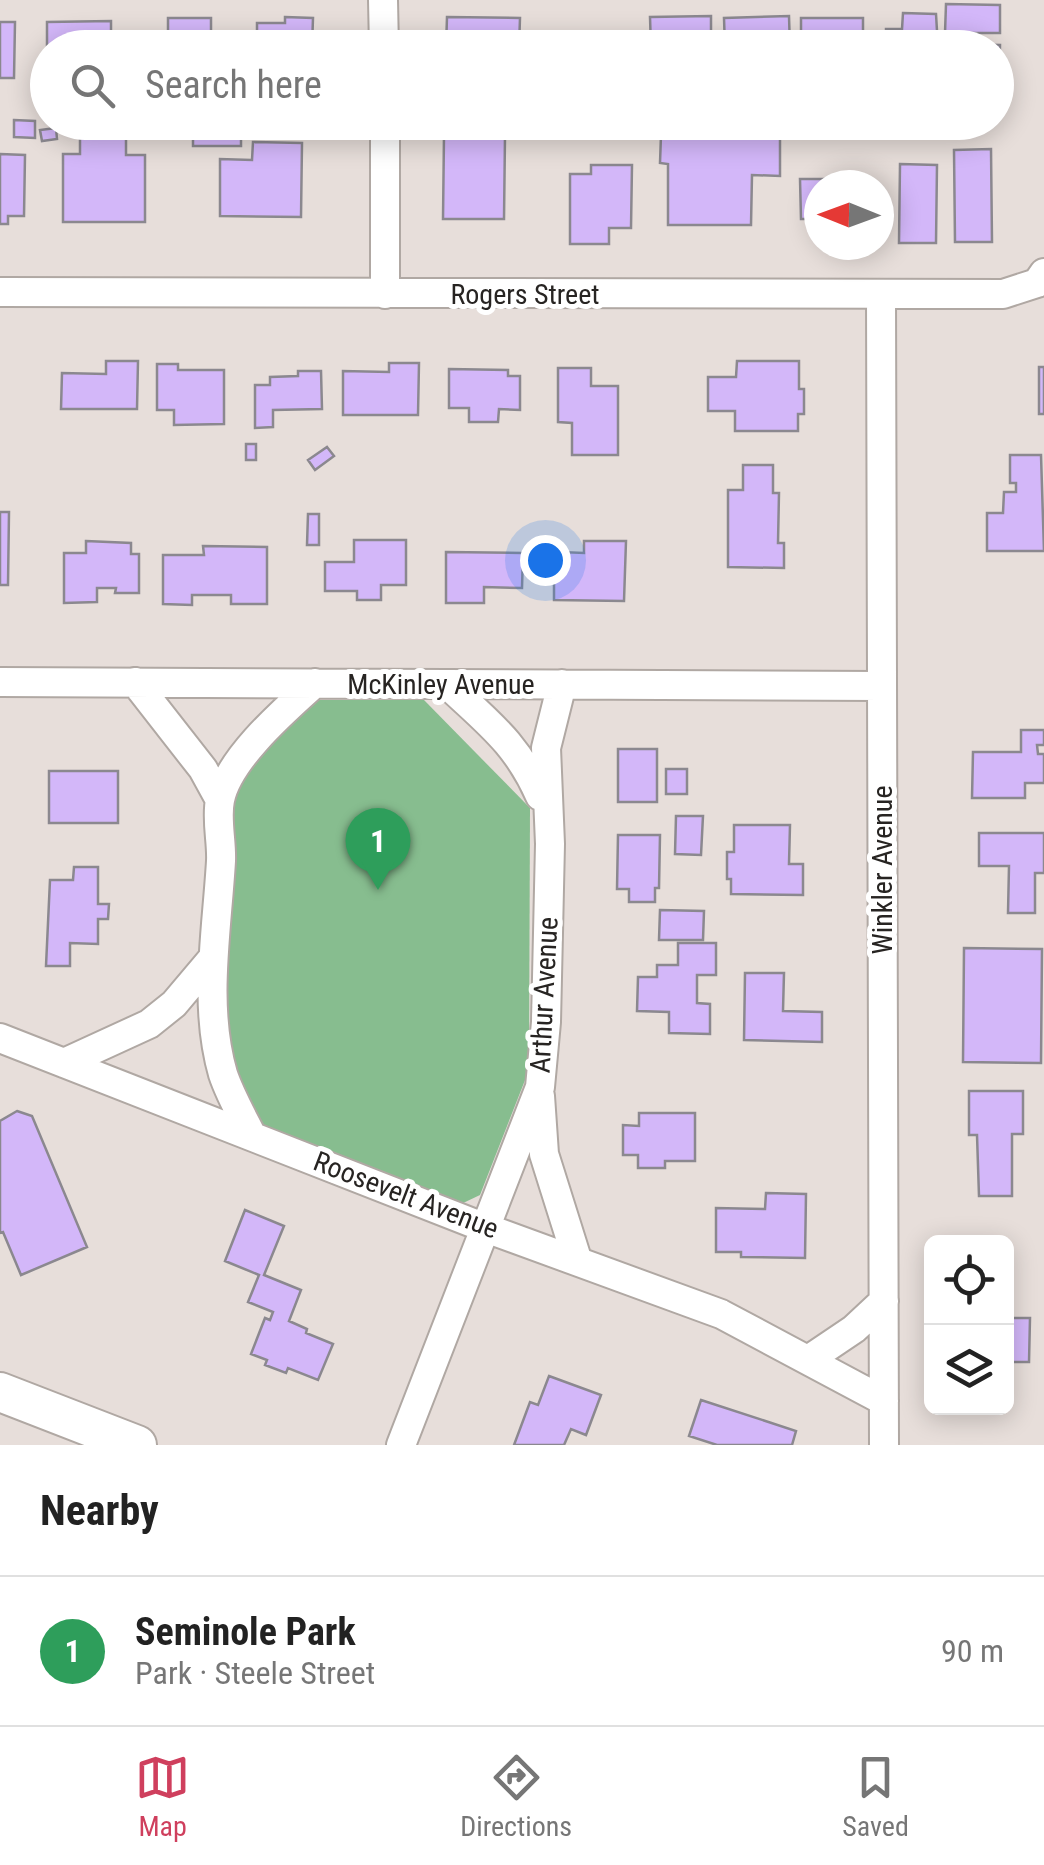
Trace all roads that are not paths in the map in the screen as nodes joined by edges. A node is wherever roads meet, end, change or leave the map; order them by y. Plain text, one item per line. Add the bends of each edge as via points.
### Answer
1 (383, 0) edge
2 (384, 30) edge
3 (385, 140) edge
4 (1044, 274) edge
5 (0, 292) edge
6 (385, 294) junction
7 (881, 294) junction
8 (0, 682) edge
9 (135, 682) junction
10 (315, 683) junction
11 (446, 684) junction
12 (562, 684) junction
13 (881, 686) junction
14 (220, 800) junction
15 (549, 818) junction
16 (212, 960) junction
17 (0, 1038) edge
18 (64, 1063) junction
19 (540, 1087) junction
20 (252, 1136) junction
21 (483, 1227) junction
22 (577, 1259) junction
23 (884, 1301) junction
24 (808, 1360) junction
25 (0, 1392) edge
26 (884, 1401) junction
27 (137, 1445) edge
28 (401, 1445) edge
29 (884, 1445) edge

1 - 2 street
3 - 6 street
4 - 7 street, Rogers Street via 1037,283 1003,294
5 - 6 street, Rogers Street
6 - 7 street, Rogers Street
7 - 13 street, Winkler Avenue
8 - 9 street, McKinley Avenue
9 - 10 street, McKinley Avenue
9 - 14 street
10 - 11 street, McKinley Avenue
10 - 14 street via 251,748
11 - 12 street, McKinley Avenue
11 - 15 street, Arthur Avenue via 508,740
12 - 13 street, McKinley Avenue
12 - 15 street, Arthur Avenue via 546,748
13 - 23 street, Winkler Avenue
14 - 16 street
15 - 19 street, Arthur Avenue
16 - 18 street via 149,1024
16 - 20 street via 224,1074
17 - 18 street, Roosevelt Avenue
18 - 20 street, Roosevelt Avenue
19 - 21 street, Arthur Avenue
19 - 22 street via 544,1154
20 - 21 street, Roosevelt Avenue
21 - 22 street, Roosevelt Avenue
21 - 28 street, Arthur Avenue
22 - 24 street, Roosevelt Avenue via 722,1314
23 - 24 street
23 - 26 street, Winkler Avenue
24 - 26 street, Roosevelt Avenue
25 - 27 main road
26 - 29 street, Winkler Avenue

